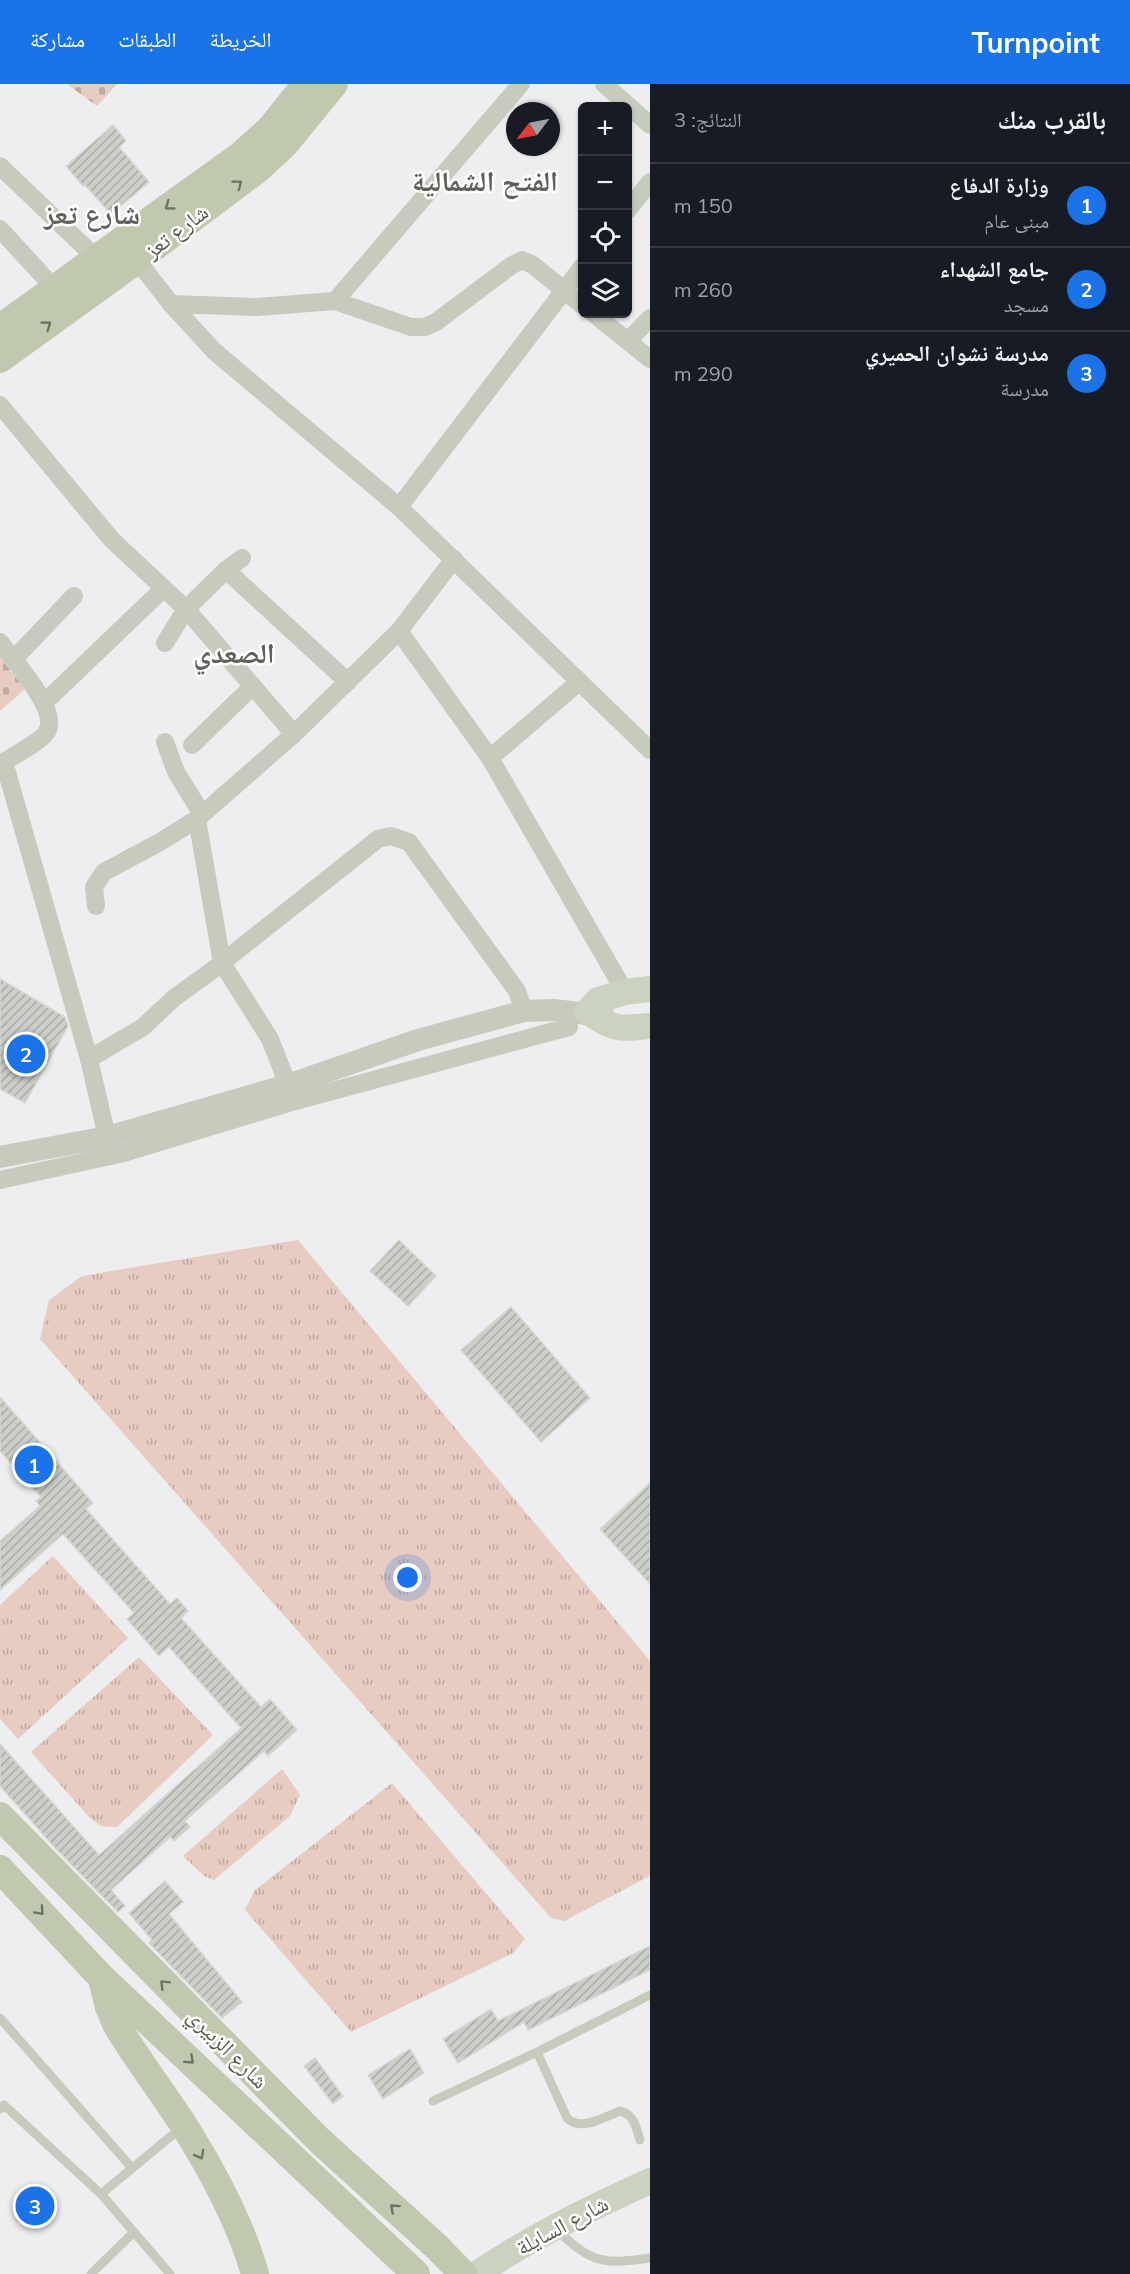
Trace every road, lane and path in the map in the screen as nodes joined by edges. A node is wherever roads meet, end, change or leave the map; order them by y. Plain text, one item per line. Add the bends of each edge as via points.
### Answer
1 (306, 84) edge
2 (334, 84) edge
3 (521, 84) edge
4 (604, 84) edge
5 (650, 125) edge
6 (277, 137) junction
7 (0, 166) edge
8 (650, 182) edge
9 (632, 204) edge
10 (0, 229) edge
11 (97, 259) junction
12 (137, 260) junction
13 (578, 272) edge
14 (55, 289) junction
15 (565, 290) junction
16 (335, 301) junction
17 (578, 301) edge
18 (171, 304) junction
19 (599, 318) edge
20 (650, 318) edge
21 (0, 328) edge
22 (628, 341) junction
23 (0, 359) edge
24 (650, 359) edge
25 (0, 405) edge
26 (399, 507) junction
27 (242, 558) dead end
28 (454, 559) junction
29 (226, 570) junction
30 (164, 589) junction
31 (74, 596) dead end
32 (186, 609) junction
33 (399, 631) junction
34 (0, 642) edge
35 (165, 643) dead end
36 (13, 660) junction
37 (348, 682) junction
38 (579, 682) junction
39 (253, 686) junction
40 (45, 702) junction
41 (294, 734) junction
42 (165, 742) dead end
43 (192, 745) dead end
44 (650, 750) edge
45 (490, 758) junction
46 (199, 817) junction
47 (96, 906) dead end
48 (222, 963) junction
49 (650, 989) edge
50 (650, 1001) edge
51 (524, 1011) junction
52 (599, 1011) junction
53 (650, 1014) edge
54 (650, 1026) edge
55 (89, 1059) junction
56 (288, 1084) junction
57 (106, 1137) junction
58 (0, 1157) edge
59 (0, 1179) edge
60 (0, 1816) edge
61 (12, 1835) edge
62 (0, 1869) edge
63 (101, 1977) junction
64 (649, 1998) edge
65 (0, 2019) edge
66 (537, 2052) junction
67 (433, 2101) dead end
68 (0, 2109) edge
69 (184, 2126) junction
70 (640, 2140) dead end
71 (132, 2168) junction
72 (650, 2181) edge
73 (101, 2194) junction
74 (554, 2227) junction
75 (134, 2232) junction
76 (650, 2258) edge
77 (249, 2263) edge
78 (415, 2273) edge
79 (92, 2274) edge
80 (170, 2274) edge
81 (463, 2274) edge
82 (477, 2274) edge

1 - 6 main road, شارع تعز
2 - 6 main road, شارع تعز
3 - 16 street
4 - 5 street
6 -> 11 main road, شارع تعز via 241,155
12 -> 6 main road, شارع تعز via 258,169
7 - 11 street
8 - 9 street
10 - 14 street
11 - 14 main road, شارع تعز
12 - 18 street
23 -> 12 main road, شارع تعز
13 - 15 street
14 - 21 main road, شارع تعز
15 - 16 street via 522,261 425,327 411,327
15 - 17 street
15 - 26 street
16 - 18 street via 257,308
18 - 26 street via 214,351
19 - 22 street
20 - 22 street
22 - 24 street
25 - 30 street via 112,540
26 - 28 street
27 - 29 street
28 - 33 street
28 - 38 street
29 - 32 street
29 - 37 street
30 - 32 street
30 - 40 street
31 - 36 street
32 - 35 street
32 - 39 street
33 - 37 street
33 - 45 street
34 - 36 street
36 - 40 street
37 - 41 street
38 - 44 street
38 - 45 street
39 - 41 street
39 - 43 street
40 - 55 street via 51,720 46,734 4,762
41 - 46 street
42 - 46 street
45 - 52 street
46 - 47 street via 104,872 94,887
46 - 48 street
48 - 51 street via 378,839 391,836 409,842 517,991
48 - 55 street via 174,998 143,1027
48 - 56 street via 270,1039
49 - 52 main road
50 - 52 street
51 - 52 street
51 - 56 street via 418,1040
52 - 53 street
52 - 54 main road via 610,1026 623,1030
52 - 59 street via 124,1153
55 - 57 street
56 - 57 street
57 - 58 street
60 - 61 main road, شارع الزبيري
81 -> 61 main road, شارع الزبيري via 320,2141
62 -> 63 main road, شارع الزبيري
63 - 69 main road via 116,2024
63 -> 78 main road, شارع الزبيري
64 - 66 lane
65 - 71 lane
66 - 67 lane
66 - 70 lane via 571,2122 582,2125 625,2112 632,2118
68 - 73 lane via 4,2105
69 - 71 lane
69 -> 77 main road via 225,2198
71 - 73 lane
72 - 74 main road, شارع السايلة
73 - 75 lane
74 - 76 lane via 582,2252 597,2259 618,2263
74 - 82 main road, شارع السايلة
75 - 79 lane
75 - 80 lane

